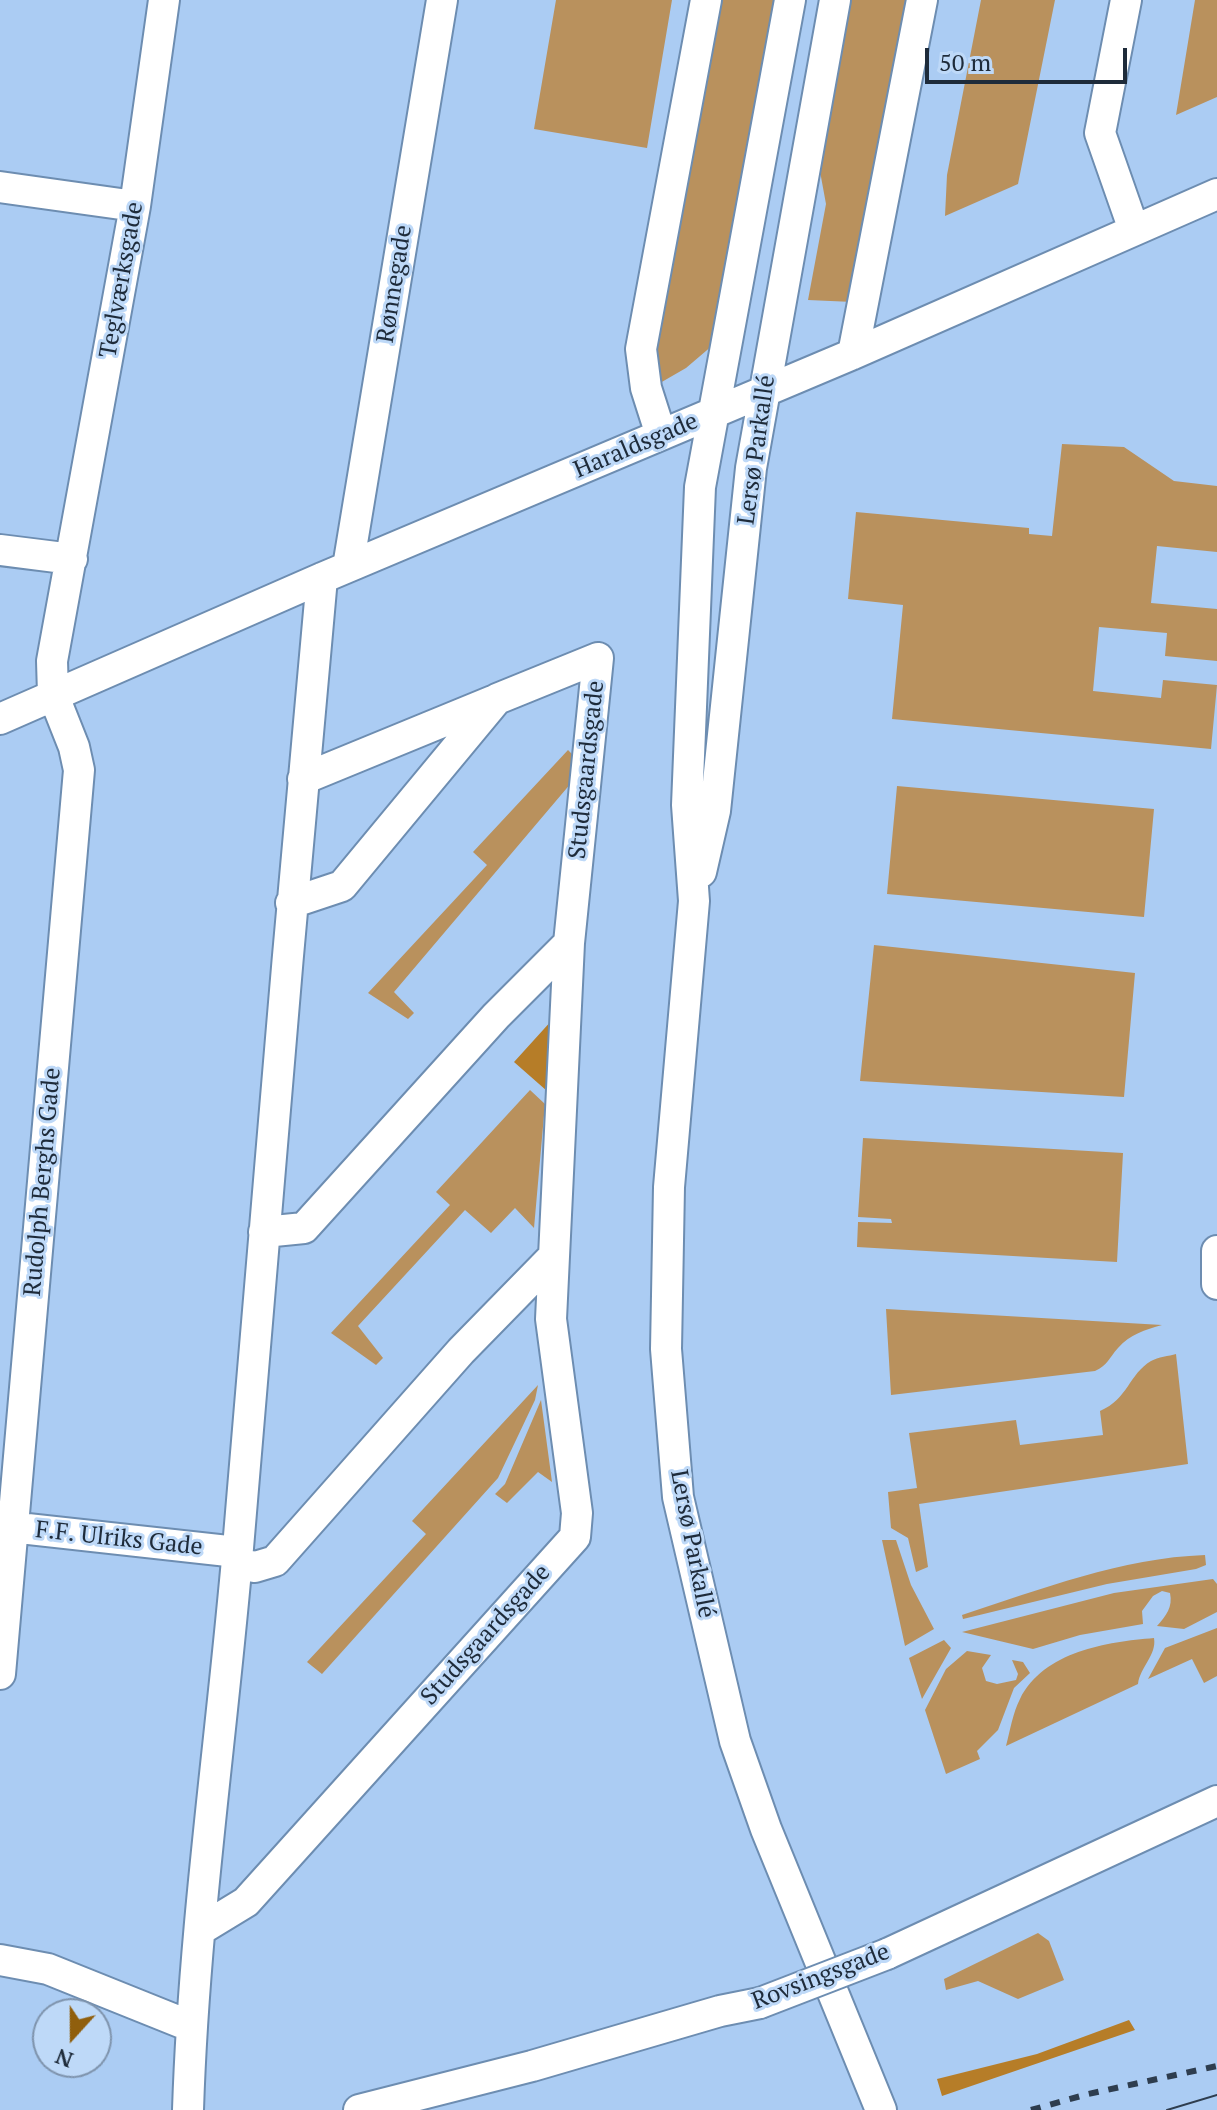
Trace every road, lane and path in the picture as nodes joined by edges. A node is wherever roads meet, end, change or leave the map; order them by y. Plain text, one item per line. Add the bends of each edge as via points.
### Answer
1 (164, 0) edge
2 (442, 0) edge
3 (706, 0) edge
4 (790, 0) edge
5 (835, 0) edge
6 (922, 0) edge
7 (1126, 0) edge
8 (0, 187) edge
9 (1217, 194) edge
10 (135, 206) junction
11 (1134, 230) junction
12 (853, 354) junction
13 (764, 392) junction
14 (714, 413) junction
15 (661, 435) junction
16 (0, 550) edge
17 (72, 559) junction
18 (335, 572) junction
19 (53, 694) junction
20 (497, 699) junction
21 (0, 719) edge
22 (303, 779) junction
23 (694, 901) junction
24 (291, 903) junction
25 (569, 943) junction
26 (264, 1232) junction
27 (1217, 1251) edge
28 (552, 1258) junction
29 (1217, 1284) edge
30 (6, 1526) edge
31 (237, 1558) junction
32 (0, 1674) edge
33 (1217, 1801) edge
34 (200, 1930) junction
35 (0, 1960) edge
36 (190, 2026) junction
37 (188, 2110) edge
38 (359, 2110) edge
39 (881, 2110) edge

1 - 10 street, Teglværksgade
2 - 18 street, Rønnegade
3 - 15 street via 641,349
4 - 14 street, Lersø Parkallé
5 - 13 street, Lersø Parkallé
6 - 12 street
7 - 11 street via 1100,133
8 - 10 street
9 - 11 street, Haraldsgade
10 - 17 street, Teglværksgade
11 - 12 street, Haraldsgade
12 - 13 street, Haraldsgade
13 - 14 street, Haraldsgade
13 - 23 street, Lersø Parkallé via 751,468 715,811
14 - 15 street, Haraldsgade
14 - 23 street, Lersø Parkallé via 700,487 694,595 687,805
15 - 18 street, Haraldsgade
16 - 17 street
17 - 19 street via 52,661
18 - 19 street, Haraldsgade
18 - 22 street
19 - 21 street, Haraldsgade
19 - 30 street, Rudolph Berghs Gade via 79,770
20 - 22 street, Studsgaardsgade
20 - 24 street, Studsgaardsgade via 342,886
20 - 25 street, Studsgaardsgade via 598,658
22 - 24 street
23 - 39 street, Lersø Parkallé via 666,1265 666,1349 678,1497 735,1741
24 - 26 street
25 - 26 street via 304,1228
25 - 28 street, Studsgaardsgade
26 - 31 street
27 - 29 street
28 - 31 street via 461,1351 275,1561 255,1567
28 - 34 street, Studsgaardsgade via 551,1319 577,1513 575,1537 246,1902
30 - 31 street, F.F. Ulriks Gade
30 - 32 street, Rudolph Berghs Gade
31 - 34 street
33 - 38 street, Rovsingsgade, bridge via 887,1954 760,2003
34 - 36 street
35 - 36 street via 48,1969
36 - 37 street

